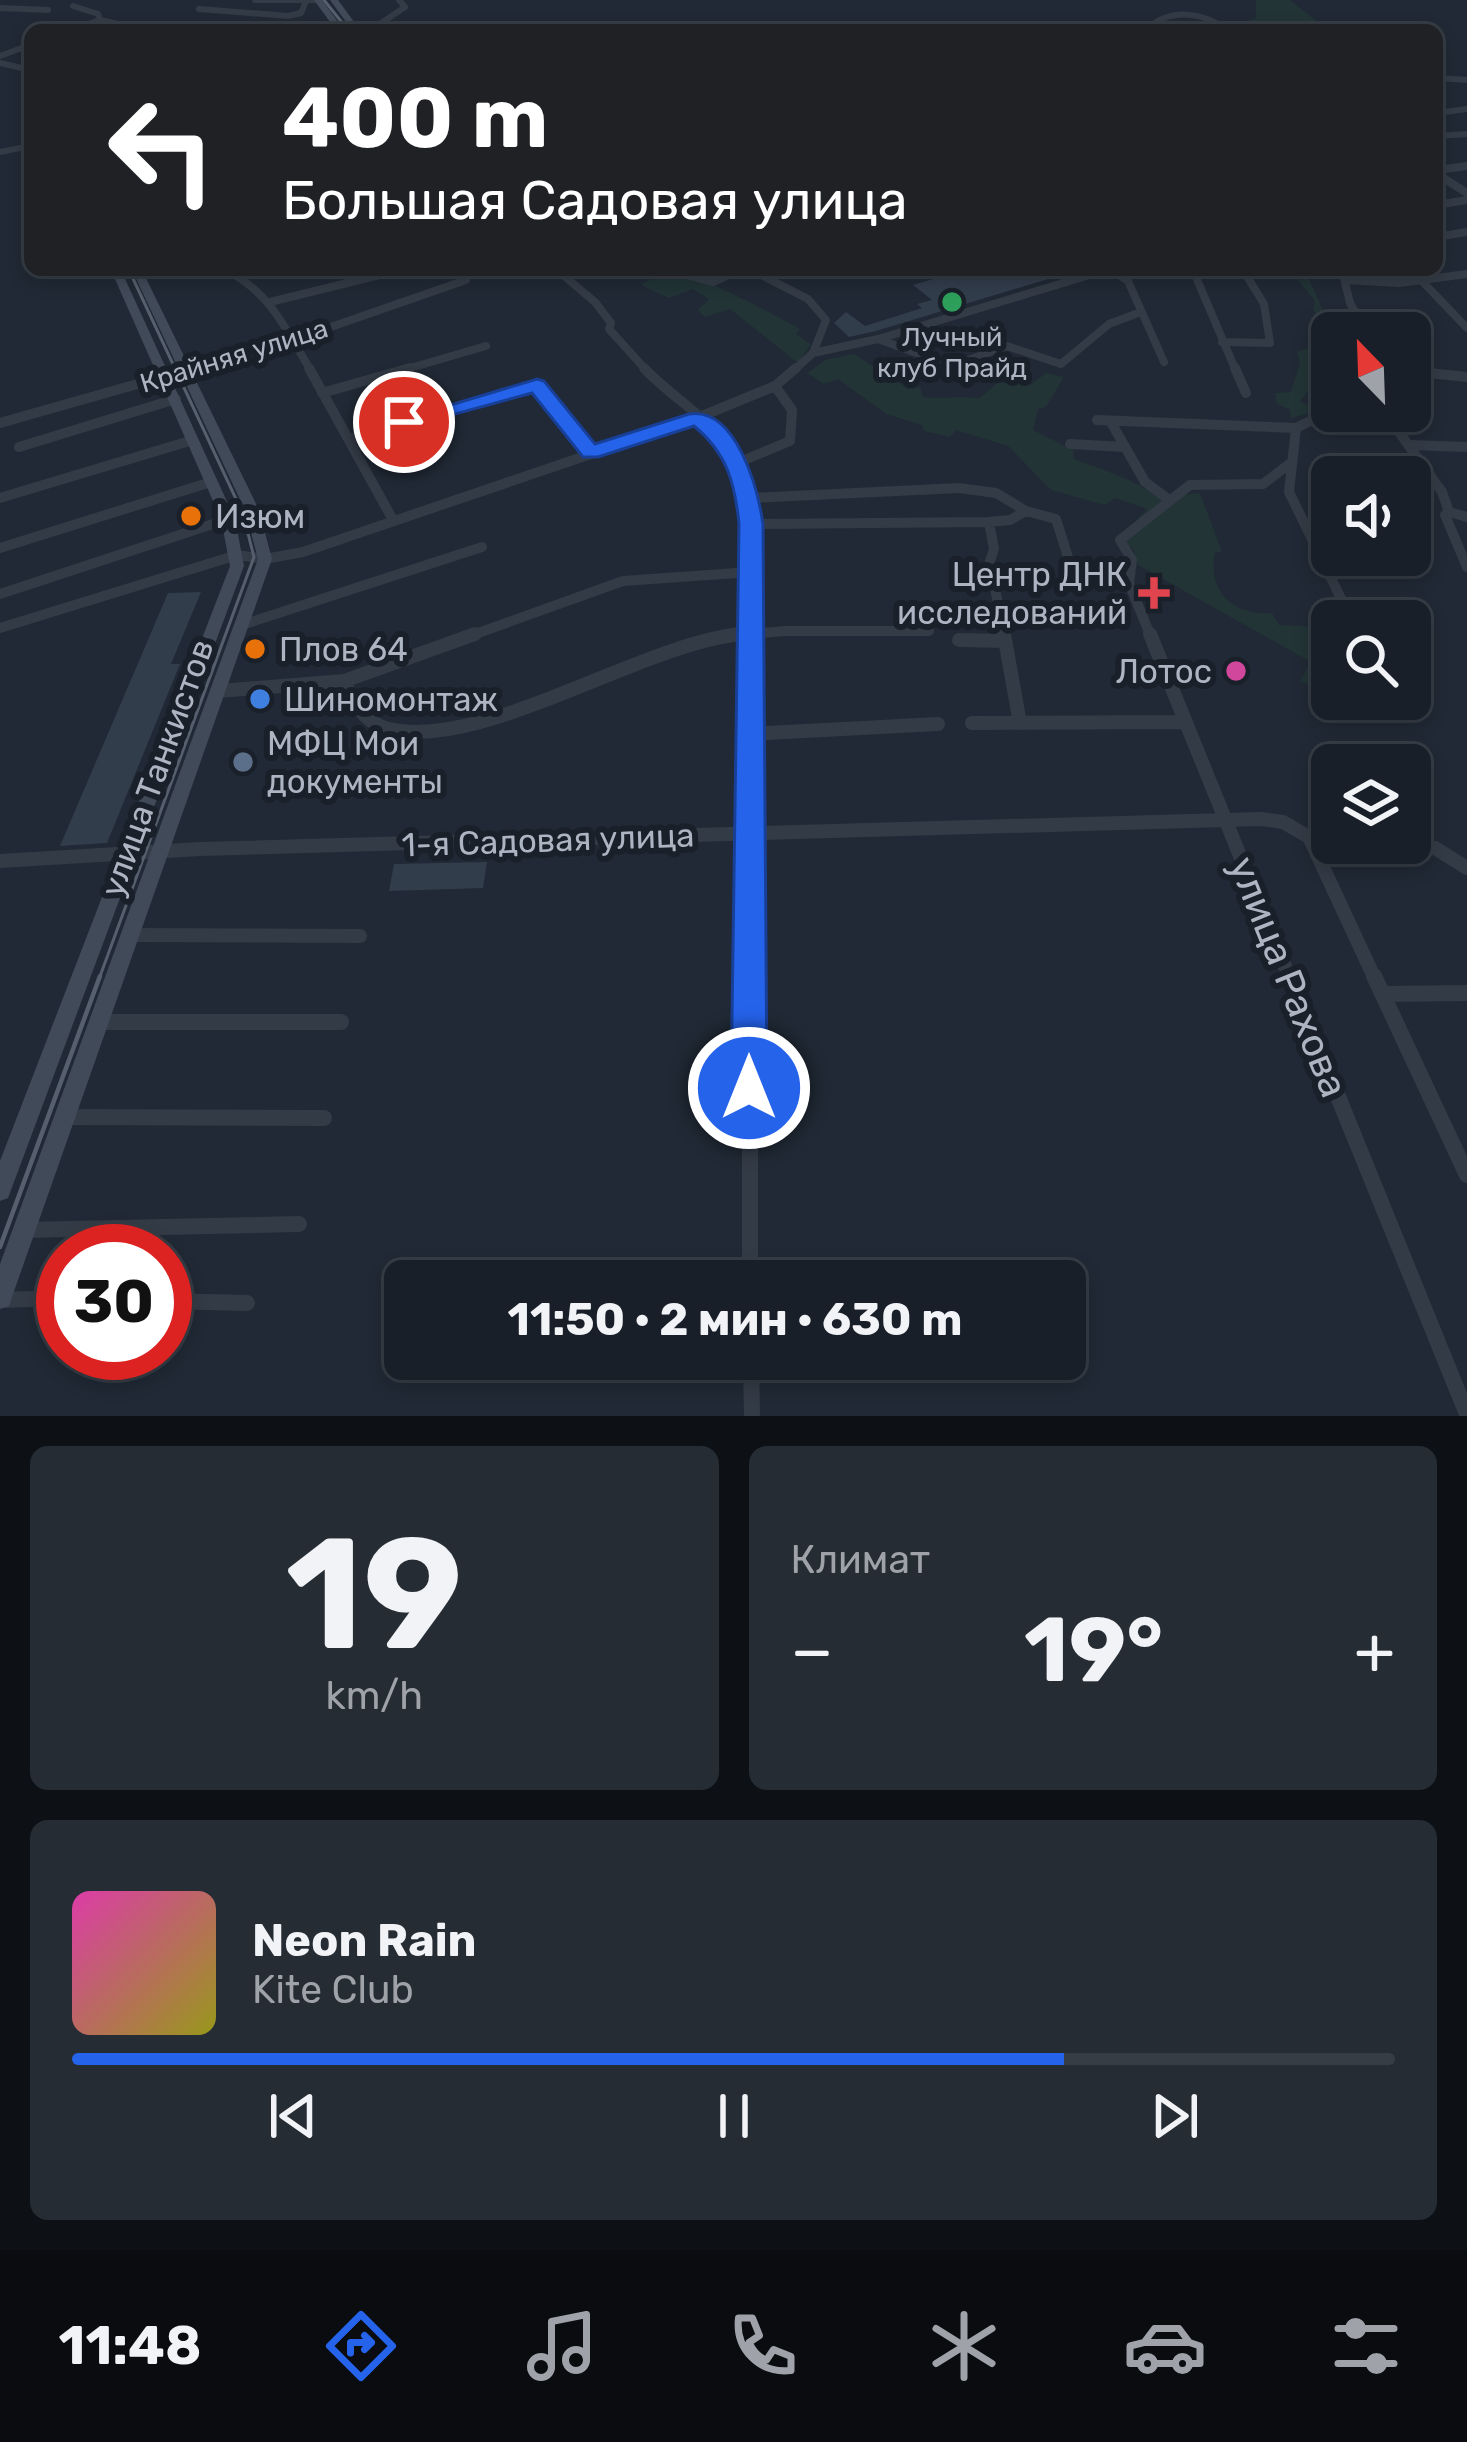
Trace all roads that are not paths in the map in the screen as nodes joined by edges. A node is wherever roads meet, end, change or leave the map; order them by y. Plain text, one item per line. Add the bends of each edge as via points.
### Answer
1 (255, 0) edge
2 (300, 0) edge
3 (317, 0) edge
4 (404, 1) edge
5 (74, 6) dead end
6 (0, 8) edge
7 (199, 9) dead end
8 (48, 10) dead end
9 (100, 20) junction
10 (88, 24) edge
11 (118, 24) edge
12 (335, 24) edge
13 (380, 24) edge
14 (1150, 24) edge
15 (1219, 24) edge
16 (1443, 177) edge
17 (1467, 196) edge
18 (1467, 274) edge
19 (119, 276) edge
20 (140, 276) edge
21 (240, 276) edge
22 (376, 276) edge
23 (564, 276) edge
24 (690, 276) edge
25 (726, 276) edge
26 (766, 276) edge
27 (1089, 276) edge
28 (1119, 276) edge
29 (1195, 276) edge
30 (1247, 276) edge
31 (1343, 276) edge
32 (1356, 276) edge
33 (466, 280) dead end
34 (1422, 281) junction
35 (270, 302) junction
36 (1355, 312) edge
37 (1141, 313) junction
38 (1467, 328) edge
39 (878, 339) junction
40 (290, 340) junction
41 (1222, 342) junction
42 (486, 346) dead end
43 (813, 352) junction
44 (1164, 362) dead end
45 (185, 370) junction
46 (1431, 373) edge
47 (165, 376) junction
48 (1467, 377) edge
49 (775, 386) junction
50 (1246, 392) dead end
51 (322, 393) junction
52 (176, 400) junction
53 (48, 410) junction
54 (697, 418) junction
55 (1097, 419) dead end
56 (1311, 420) edge
57 (0, 423) edge
58 (1112, 424) junction
59 (1296, 428) junction
60 (1401, 432) edge
61 (56, 436) junction
62 (348, 439) junction
63 (193, 440) junction
64 (1070, 444) dead end
65 (1411, 445) junction
66 (1126, 447) junction
67 (1467, 447) edge
68 (19, 448) dead end
69 (591, 453) junction
70 (1292, 462) junction
71 (737, 463) junction
72 (211, 482) junction
73 (0, 498) edge
74 (748, 498) junction
75 (1166, 501) junction
76 (1026, 511) junction
77 (1449, 512) junction
78 (1467, 518) edge
79 (228, 519) junction
80 (393, 520) junction
81 (989, 522) junction
82 (751, 524) junction
83 (482, 547) dead end
84 (0, 548) edge
85 (237, 555) junction
86 (265, 559) junction
87 (1467, 567) edge
88 (751, 572) junction
89 (1077, 586) dead end
90 (0, 594) edge
91 (1343, 600) edge
92 (245, 624) junction
93 (0, 628) edge
94 (929, 631) dead end
95 (747, 635) junction
96 (959, 640) dead end
97 (1004, 641) junction
98 (344, 681) junction
99 (219, 691) junction
100 (1020, 722) junction
101 (1186, 722) junction
102 (972, 723) dead end
103 (938, 724) dead end
104 (747, 734) junction
105 (1225, 821) junction
106 (749, 834) junction
107 (1309, 837) joint
108 (1311, 841) edge
109 (1431, 848) edge
110 (162, 853) junction
111 (128, 856) junction
112 (0, 861) edge
113 (1322, 864) edge
114 (1467, 868) edge
115 (131, 935) junction
116 (360, 936) dead end
117 (1467, 993) edge
118 (1382, 994) junction
119 (100, 1022) junction
120 (341, 1022) dead end
121 (64, 1117) junction
122 (324, 1118) dead end
123 (1467, 1175) edge
124 (0, 1190) edge
125 (299, 1224) dead end
126 (24, 1230) junction
127 (750, 1260) edge
128 (36, 1298) edge
129 (0, 1299) edge
130 (192, 1301) edge
131 (248, 1303) dead end
132 (751, 1380) edge
133 (1467, 1414) edge
134 (752, 1416) edge

1 - 2 street
2 - 3 street
2 - 7 street via 302,13 288,16
3 - 12 main road
4 - 13 street
5 - 9 street
6 - 8 street
9 - 10 street
9 - 11 street
14 - 15 street via 1174,14
16 - 17 street
18 - 34 street
19 - 47 main road, улица Танкистов
20 - 45 main road
21 - 35 street
22 - 35 street
23 - 54 street
24 - 25 street
26 - 43 street via 823,314
27 - 39 street
28 - 37 street
29 - 41 street
30 - 41 street via 1269,319 1270,343
31 - 36 street
32 - 34 street
33 - 40 street, Крайняя улица
34 - 38 street
35 - 40 street
37 - 39 street via 1109,324 1060,364 1006,346 952,366
37 - 44 street
39 - 43 street
40 - 45 street, Крайняя улица
40 - 51 street
41 - 50 street
42 - 51 street
43 - 49 street
45 - 47 street, Крайняя улица
45 - 86 main road via 252,510
46 - 48 street
47 - 52 main road, улица Танкистов
47 - 53 street, Крайняя улица
49 - 54 street
49 - 71 street via 788,395 790,441
51 - 62 street
52 - 61 street
52 - 63 main road, улица Танкистов
53 - 57 street, Крайняя улица
53 - 61 street
54 - 69 street
54 - 71 street
55 - 58 street
56 - 59 street
58 - 59 street
58 - 66 street
59 - 70 street
60 - 65 street
61 - 68 street
62 - 69 street via 537,385
62 - 80 street
63 - 72 main road, улица Танкистов
63 - 73 street
64 - 66 street
65 - 67 street
65 - 77 street
66 - 75 street
69 - 80 street
70 - 75 street via 1263,484 1204,482
70 - 91 street via 1294,508
71 - 74 street
72 - 79 main road, улица Танкистов
72 - 84 street
74 - 76 street via 959,488 996,493
74 - 82 street
75 - 101 street, улица Рахова via 1125,536 1129,583
76 - 81 street
76 - 89 street via 1056,519
77 - 78 street
77 - 87 street
79 - 85 main road, улица Танкистов
79 - 90 street
80 - 86 street
81 - 82 street
81 - 97 street
82 - 88 street
83 - 92 street
85 - 86 street
85 - 93 street
85 - 111 main road, улица Танкистов
86 - 92 main road, улица Танкистов
88 - 95 street
88 - 98 street via 623,581
92 - 99 main road, улица Танкистов
94 - 95 street
95 - 98 street via 697,641 439,730 385,728 353,704
95 - 104 street
96 - 97 street
97 - 100 street
98 - 99 street
99 - 110 main road, улица Танкистов
100 - 101 street
100 - 102 street
101 - 105 street, улица Рахова
103 - 104 street
104 - 106 street
105 - 106 street, 1-я Садовая улица
105 - 107 street, 1-я Садовая улица via 1283,822
105 - 133 street, улица Рахова
106 - 110 street, 1-я Садовая улица
106 - 127 street
107 - 108 street, улица Рахова
109 - 114 street
110 - 111 street, 1-я Садовая улица
110 - 115 main road, улица Танкистов
111 - 112 street, 1-я Садовая улица
111 - 124 main road, улица Танкистов
113 - 118 street, улица Рахова
115 - 116 street
115 - 119 main road, улица Танкистов
117 - 118 street
118 - 123 street, улица Рахова
119 - 120 street
119 - 121 main road, улица Танкистов
121 - 122 street
121 - 126 main road, улица Танкистов
125 - 126 street
126 - 129 main road, улица Танкистов
128 - 129 street
130 - 131 street
132 - 134 street

